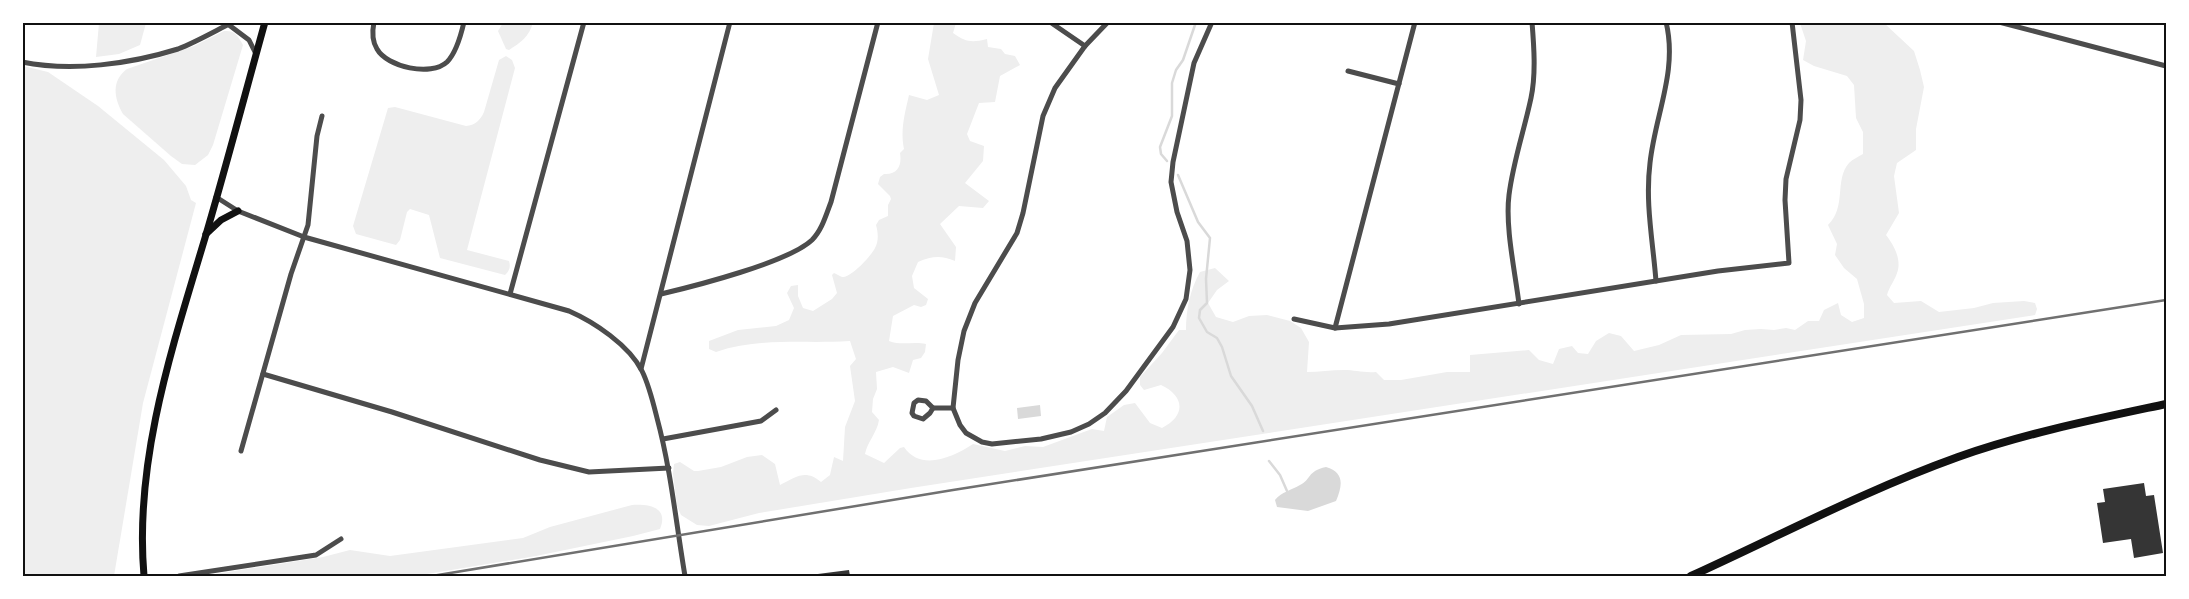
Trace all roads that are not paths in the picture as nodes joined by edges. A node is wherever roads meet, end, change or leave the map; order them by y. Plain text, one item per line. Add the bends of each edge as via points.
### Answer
1 (265, 22) edge
2 (374, 22) edge
3 (464, 22) edge
4 (584, 22) edge
5 (730, 22) edge
6 (878, 22) edge
7 (1050, 22) edge
8 (1108, 22) edge
9 (1212, 22) edge
10 (1415, 22) edge
11 (1532, 22) edge
12 (1666, 22) edge
13 (1792, 22) edge
14 (1999, 22) edge
15 (231, 24) edge
16 (1085, 46) junction
17 (256, 54) junction
18 (22, 62) edge
19 (2166, 66) edge
20 (1348, 71) dead end
21 (1399, 84) junction
22 (322, 116) dead end
23 (216, 197) junction
24 (238, 211) junction
25 (206, 234) junction
26 (304, 237) junction
27 (1656, 282) junction
28 (510, 294) junction
29 (661, 294) junction
30 (1519, 304) junction
31 (1294, 319) dead end
32 (1335, 328) junction
33 (641, 369) junction
34 (263, 374) junction
35 (2166, 404) edge
36 (933, 408) dead end
37 (953, 408) junction
38 (776, 410) dead end
39 (663, 439) junction
40 (241, 451) dead end
41 (669, 468) junction
42 (341, 539) dead end
43 (144, 576) edge
44 (179, 576) edge
45 (685, 576) edge
46 (1691, 576) edge

1 - 17 main road
2 - 3 street via 373,40 382,56 400,65 419,69 438,68 446,63
4 - 28 street
5 - 29 street
6 - 29 street via 831,202 813,239 797,251 759,265
7 - 16 street
8 - 16 street
9 - 37 street via 1194,63 1173,162 1172,182 1177,212 1187,240 1190,270 1186,300 1174,327 1126,392 1105,413 1071,432 1041,439 992,444 982,442 966,433
10 - 21 street
11 - 30 street via 1534,77 1509,196
12 - 27 street via 1669,72 1650,160 1647,191
13 - 27 street via 1801,100 1800,120 1786,179 1789,263
14 - 19 street
15 - 17 street via 250,40
15 - 18 street via 180,48 122,62 63,67
16 - 37 street via 1055,88 1043,116 1017,233 967,321 958,360
17 - 23 main road
20 - 21 street
21 - 32 street
22 - 26 street
23 - 24 street
23 - 25 main road
24 - 25 main road via 221,220
24 - 26 street
25 - 43 main road via 157,412 143,510 141,544
26 - 28 street
26 - 34 street
27 - 30 street
28 - 33 street via 581,316 612,337
29 - 33 street
30 - 32 street via 1389,324
31 - 32 street
33 - 39 street
34 - 40 street
34 - 41 street via 589,472
35 - 46 main road via 2049,429 1957,458 1867,495
36 - 37 street
38 - 39 street via 761,421
39 - 41 street
41 - 45 street
42 - 44 street via 316,555

